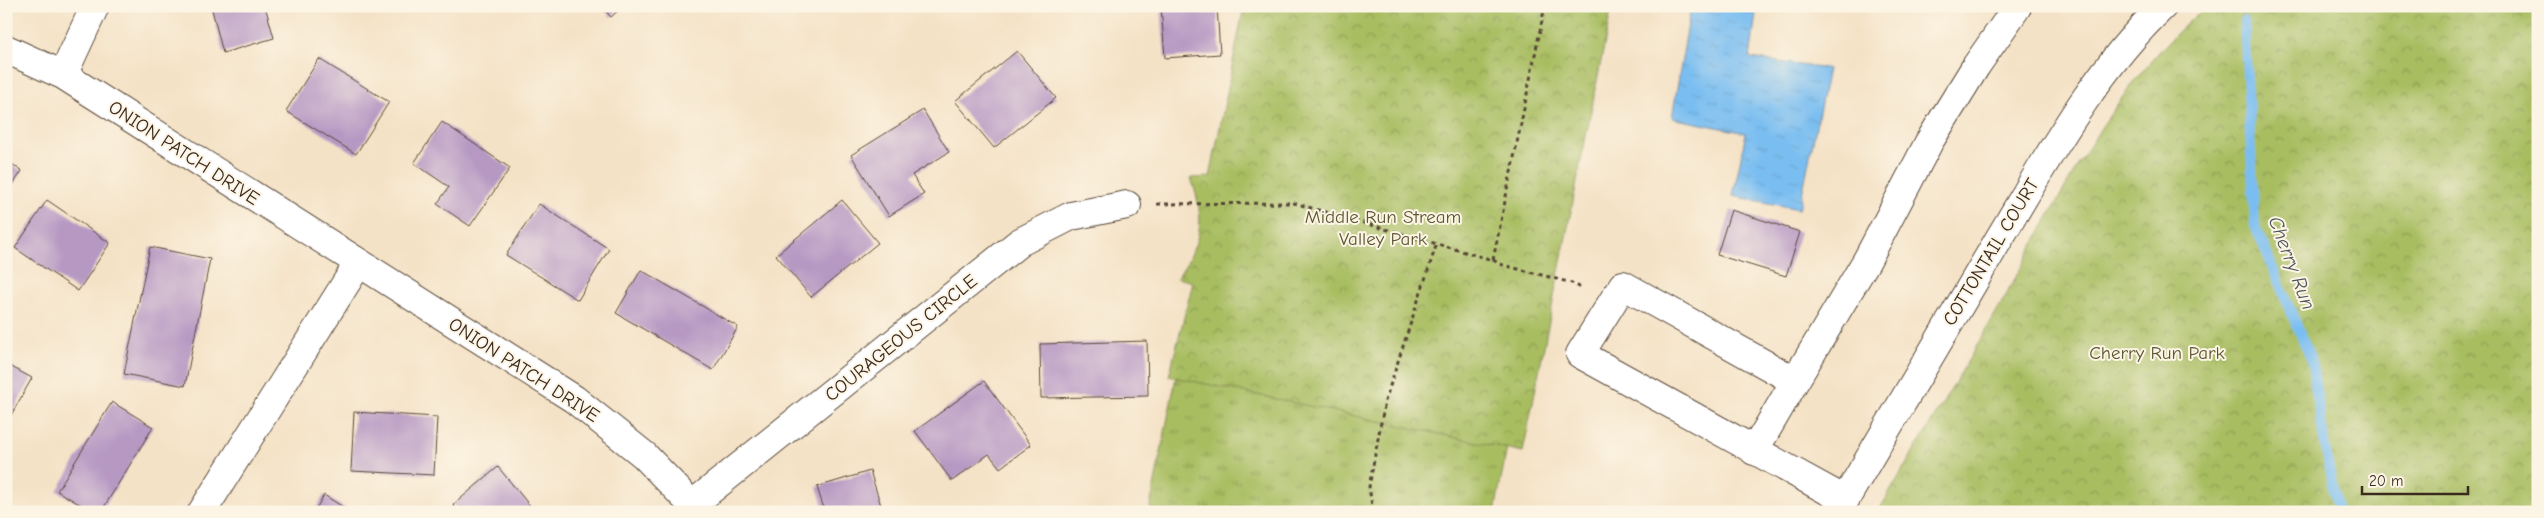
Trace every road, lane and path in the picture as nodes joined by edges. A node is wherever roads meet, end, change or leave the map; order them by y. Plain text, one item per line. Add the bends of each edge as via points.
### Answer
1 (94, 6) edge
2 (1545, 6) edge
3 (2163, 6) edge
4 (2017, 7) edge
5 (6, 48) edge
6 (63, 75) junction
7 (1127, 205) joint
8 (1437, 243) junction
9 (1493, 260) junction
10 (358, 264) junction
11 (1610, 305) junction
12 (1795, 381) junction
13 (1754, 451) junction
14 (1841, 506) edge
15 (696, 508) edge
16 (202, 512) edge
17 (1373, 512) edge

1 - 6 street
2 - 9 path
3 - 14 street, COTTONTAIL COURT via 2106,68 2061,136
4 - 12 street via 1929,142 1867,260
5 - 6 street, ONION PATCH DRIVE
6 - 10 street, ONION PATCH DRIVE
7 - 8 path via 1294,202
7 - 15 street, COURAGEOUS CIRCLE via 1071,216 1020,242
8 - 9 path
8 - 17 path via 1385,401 1369,486
9 - 11 path via 1572,283
10 - 15 street, ONION PATCH DRIVE via 574,399 644,455
10 - 16 street
11 - 12 street via 1623,286
11 - 13 street via 1580,354
12 - 13 street
13 - 14 street

